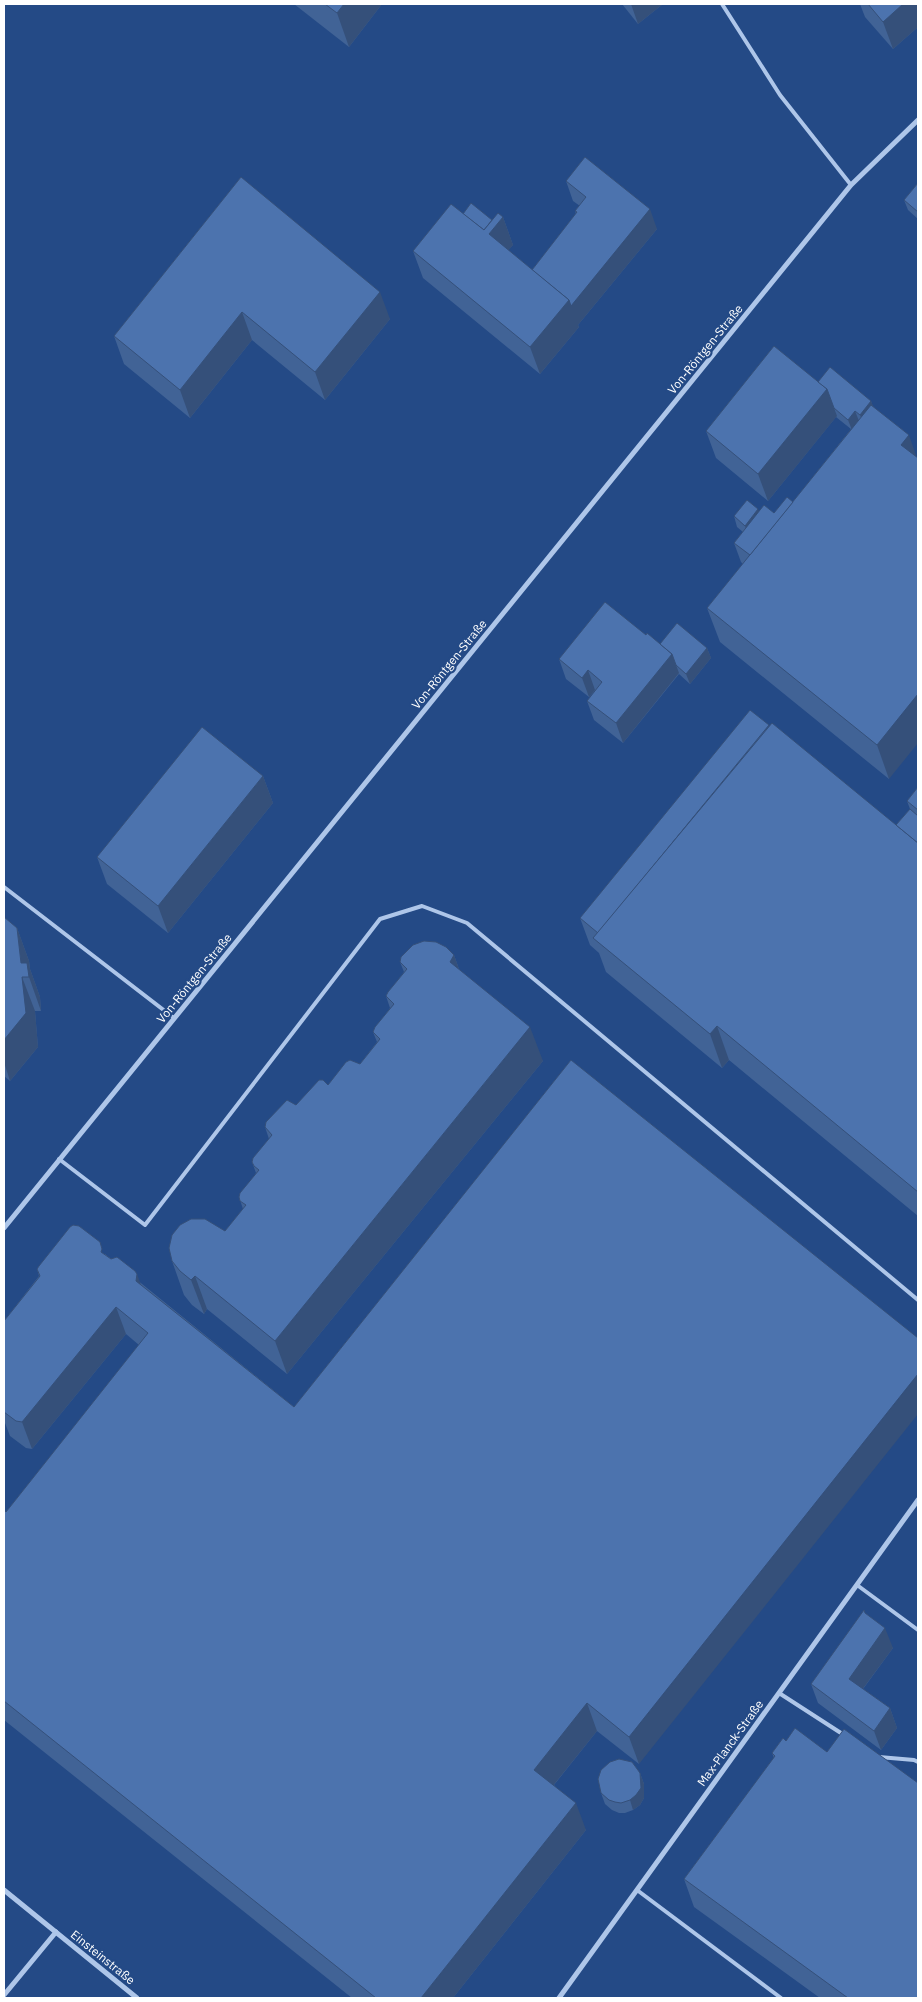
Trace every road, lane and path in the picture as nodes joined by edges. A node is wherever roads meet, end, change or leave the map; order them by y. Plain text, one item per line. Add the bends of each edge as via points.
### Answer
1 (722, 4) edge
2 (918, 120) edge
3 (851, 185) junction
4 (4, 888) edge
5 (174, 1018) junction
6 (60, 1159) junction
7 (4, 1228) edge
8 (918, 1300) edge
9 (918, 1500) edge
10 (857, 1585) junction
11 (918, 1630) edge
12 (779, 1693) junction
13 (845, 1736) edge
14 (874, 1754) edge
15 (918, 1754) edge
16 (916, 1761) edge
17 (4, 1890) edge
18 (637, 1890) junction
19 (56, 1932) junction
20 (4, 1995) edge
21 (137, 1998) edge
22 (559, 1998) edge
23 (781, 1998) edge

1 - 3 lane via 780,95
2 - 3 street, Von-Röntgen-Straße
3 - 5 street, Von-Röntgen-Straße
4 - 5 lane
5 - 6 street, Von-Röntgen-Straße
6 - 7 street, Von-Röntgen-Straße
6 - 8 lane via 145,1225 380,919 422,906 467,923
9 - 10 street, Max-Planck-Straße
10 - 11 lane
10 - 12 street, Max-Planck-Straße
12 - 13 lane
12 - 18 street, Max-Planck-Straße
14 - 16 lane via 881,1758
15 - 16 lane
17 - 19 street, Einsteinstraße
18 - 22 street, Max-Planck-Straße
18 - 23 lane
19 - 20 street, Einsteinstraße
19 - 21 street, Einsteinstraße

